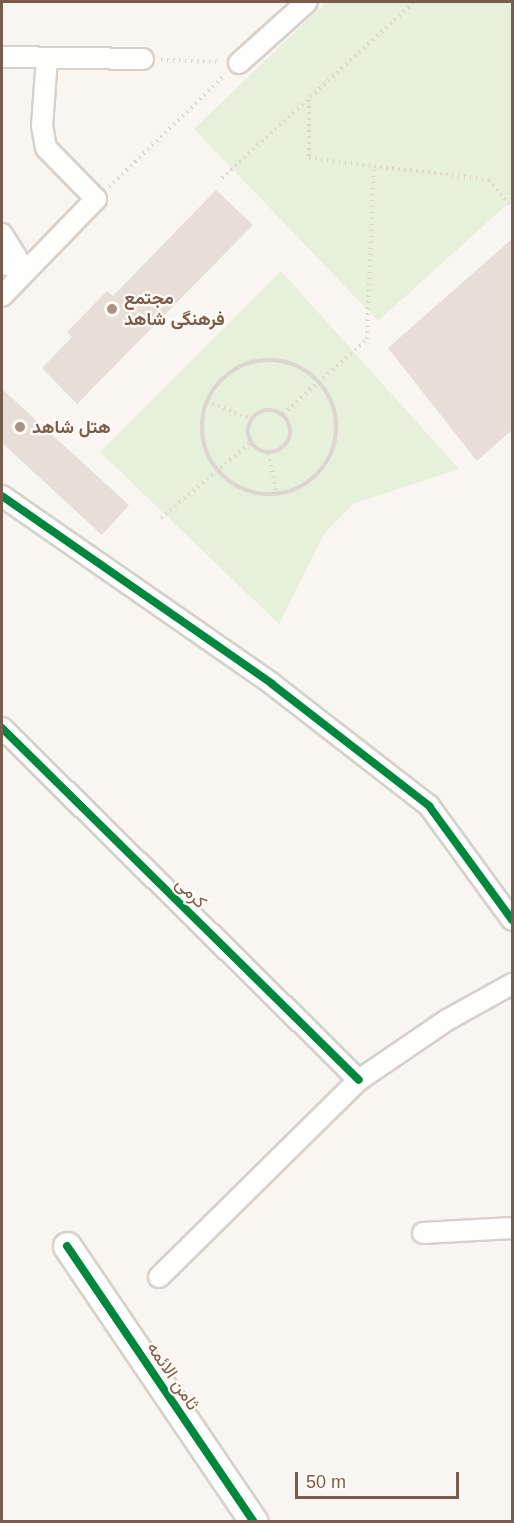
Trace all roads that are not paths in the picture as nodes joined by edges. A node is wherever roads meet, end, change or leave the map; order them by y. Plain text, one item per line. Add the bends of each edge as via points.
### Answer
1 (307, 2) edge
2 (2, 57) edge
3 (47, 58) junction
4 (143, 59) road end
5 (238, 63) road end
6 (2, 234) edge
7 (2, 263) edge
8 (25, 271) junction
9 (2, 296) edge
10 (2, 496) edge
11 (2, 728) edge
12 (513, 920) edge
13 (513, 984) edge
14 (359, 1080) junction
15 (513, 1228) edge
16 (423, 1233) dead end
17 (67, 1246) dead end
18 (159, 1277) dead end
19 (254, 1521) edge

1 - 5 street
2 - 3 street
3 - 4 street
3 - 8 street via 42,126 46,148 96,199
6 - 8 street
7 - 8 street
8 - 9 street
10 - 12 street via 272,684 429,806
11 - 14 street, کرمی
13 - 14 street via 447,1020
14 - 18 street
15 - 16 street
17 - 19 street, ثامن الائمه

